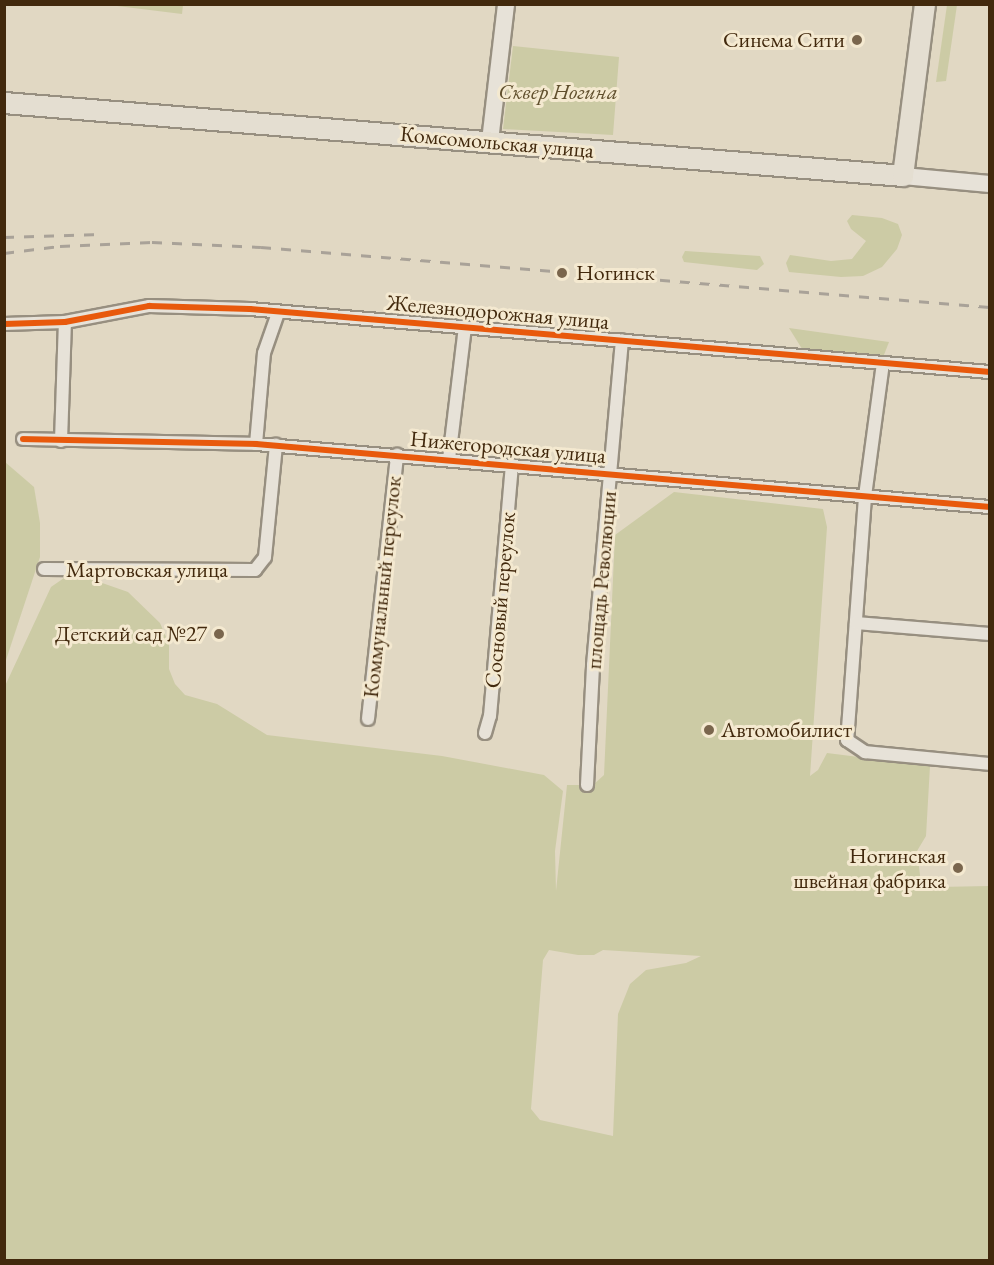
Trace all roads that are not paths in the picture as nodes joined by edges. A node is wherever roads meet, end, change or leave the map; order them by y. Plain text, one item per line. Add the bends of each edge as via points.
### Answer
1 (506, 4) edge
2 (925, 4) edge
3 (4, 103) edge
4 (490, 141) junction
5 (903, 176) junction
6 (990, 184) edge
7 (278, 314) junction
8 (65, 322) junction
9 (4, 324) edge
10 (465, 327) junction
11 (622, 340) junction
12 (883, 363) junction
13 (990, 372) edge
14 (23, 439) dead end
15 (61, 441) junction
16 (256, 444) junction
17 (276, 445) junction
18 (397, 455) junction
19 (449, 459) junction
20 (512, 465) junction
21 (610, 474) junction
22 (865, 497) junction
23 (990, 507) edge
24 (44, 569) dead end
25 (856, 623) junction
26 (990, 634) edge
27 (368, 719) dead end
28 (485, 733) dead end
29 (990, 764) edge
30 (587, 785) dead end

1 - 4 street
2 - 5 main road
3 - 4 main road, Комсомольская улица
4 - 5 main road, Комсомольская улица
5 - 6 street, Комсомольская улица
7 - 8 street, Железнодорожная улица via 149,306
7 - 10 street, Железнодорожная улица
7 - 16 street via 264,353
8 - 9 street, Железнодорожная улица
8 - 15 street
10 - 11 street, Железнодорожная улица
10 - 19 street
11 - 12 street, Железнодорожная улица
11 - 21 street, площадь Революции
12 - 13 street, Железнодорожная улица
12 - 22 street
14 - 15 street, Нижегородская улица
15 - 16 street, Нижегородская улица
16 - 17 street, Нижегородская улица
17 - 18 street, Нижегородская улица
17 - 24 street, Мартовская улица via 265,557 250,570
18 - 19 street, Нижегородская улица
18 - 27 street, Коммунальный переулок
19 - 20 street, Нижегородская улица
20 - 21 street, Нижегородская улица
20 - 28 street, Сосновый переулок via 490,716
21 - 22 street, Нижегородская улица
21 - 30 street, площадь Революции
22 - 23 street, Нижегородская улица
22 - 25 street
25 - 26 street
25 - 29 street via 846,733 851,746 865,752

